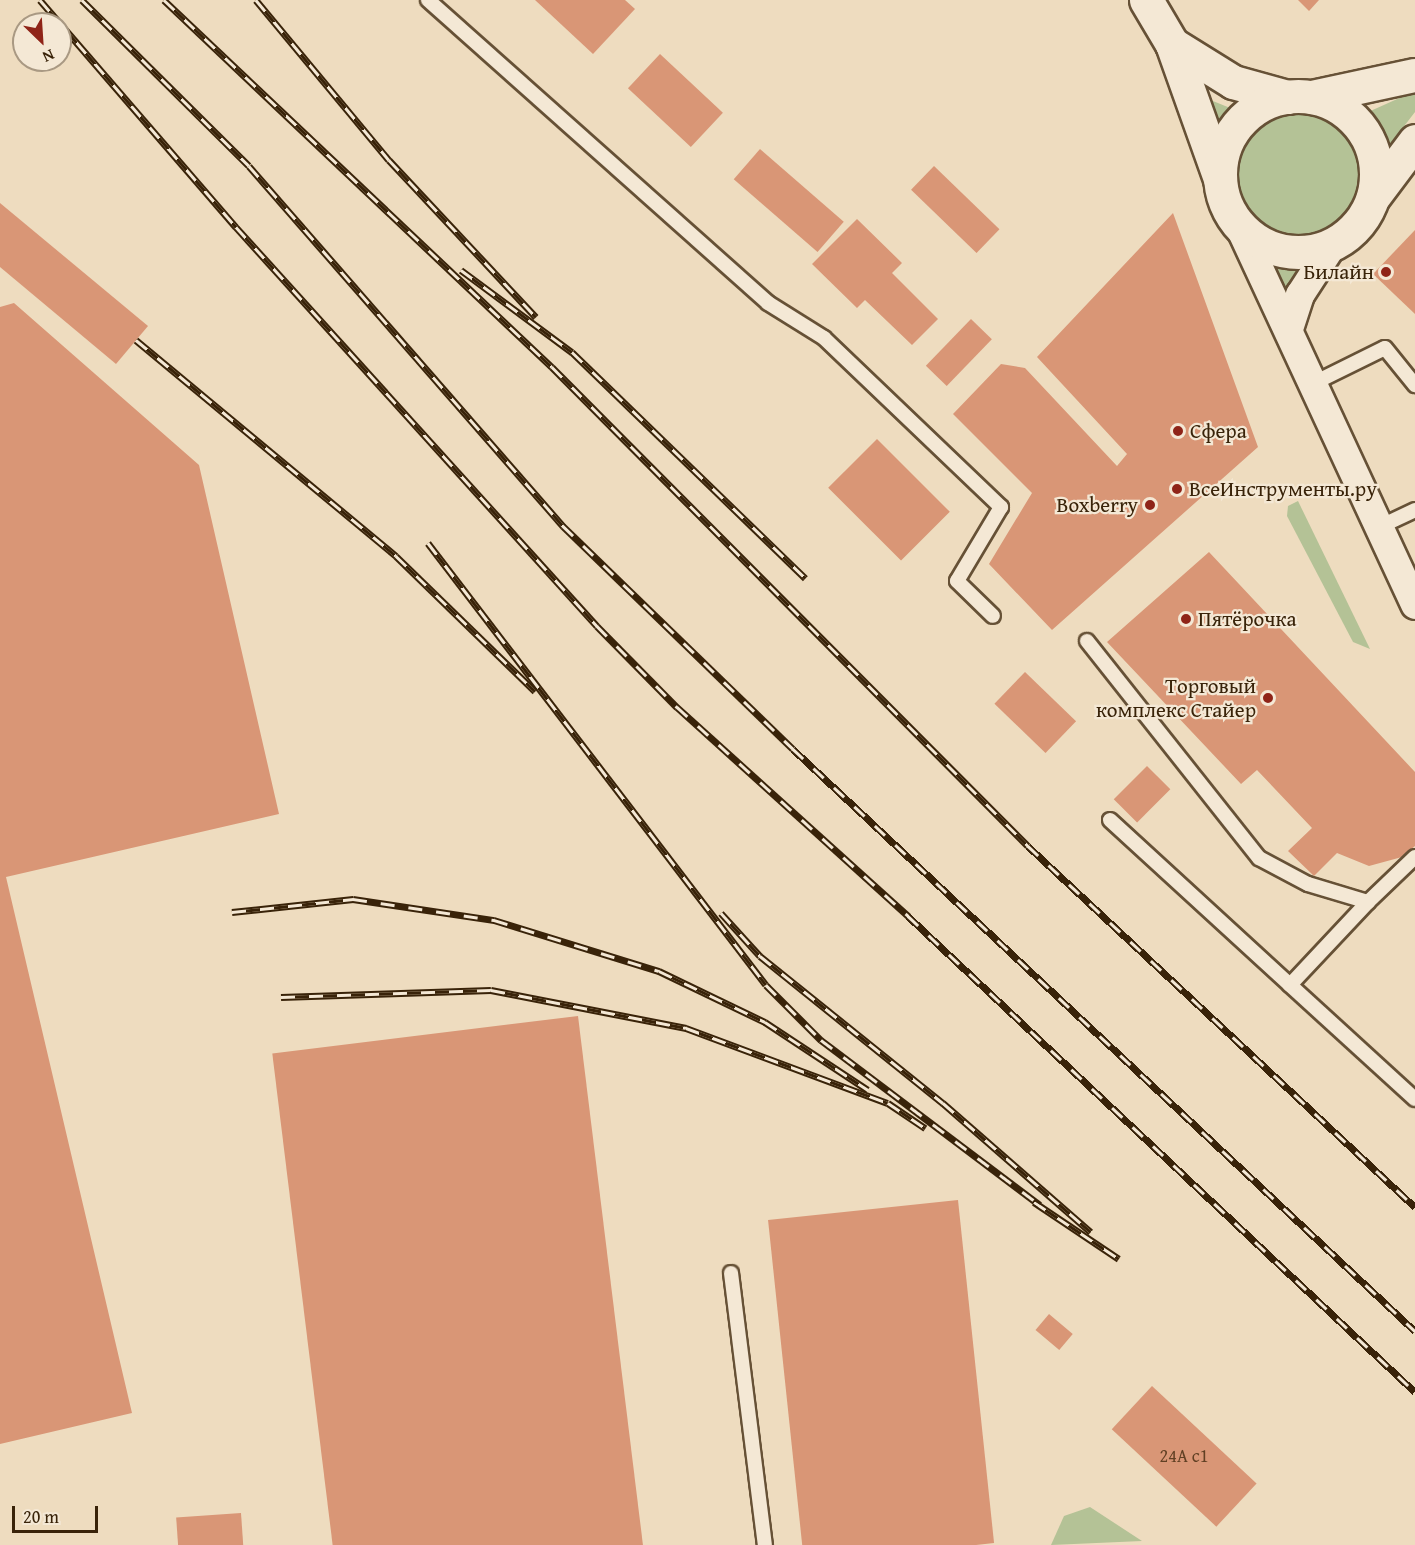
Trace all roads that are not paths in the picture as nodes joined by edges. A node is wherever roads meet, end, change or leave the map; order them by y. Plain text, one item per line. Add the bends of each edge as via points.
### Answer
1 (428, 0) edge
2 (1146, 0) edge
3 (1172, 44) junction
4 (1415, 75) edge
5 (1299, 97) junction
6 (1415, 141) edge
7 (1221, 181) junction
8 (1373, 197) junction
9 (1238, 224) junction
10 (1333, 244) junction
11 (1289, 329) junction
12 (1312, 384) junction
13 (1415, 385) edge
14 (1415, 510) edge
15 (1377, 528) junction
16 (1415, 605) edge
17 (993, 616) dead end
18 (1087, 640) dead end
19 (1110, 820) dead end
20 (1415, 857) edge
21 (1368, 902) junction
22 (1290, 985) junction
23 (1415, 1099) edge
24 (731, 1273) dead end
25 (765, 1545) edge

1 - 17 lane via 768,303 824,338 1001,507 957,581
2 - 3 street
3 - 5 street via 1233,82
3 - 7 street
4 - 5 street
5 - 7 street via 1257,108 1241,122 1222,160
5 - 8 street via 1342,110 1365,133 1377,176
6 - 8 street
7 - 9 street
8 - 10 street via 1350,232
9 - 10 street via 1252,237 1286,251
9 - 11 street
10 - 11 street via 1297,301
11 - 12 street
12 - 13 lane via 1385,348
12 - 15 street
14 - 15 lane
15 - 16 street
18 - 21 lane via 1259,858 1308,884
19 - 22 lane
20 - 21 lane
21 - 22 lane
22 - 23 lane
24 - 25 lane

